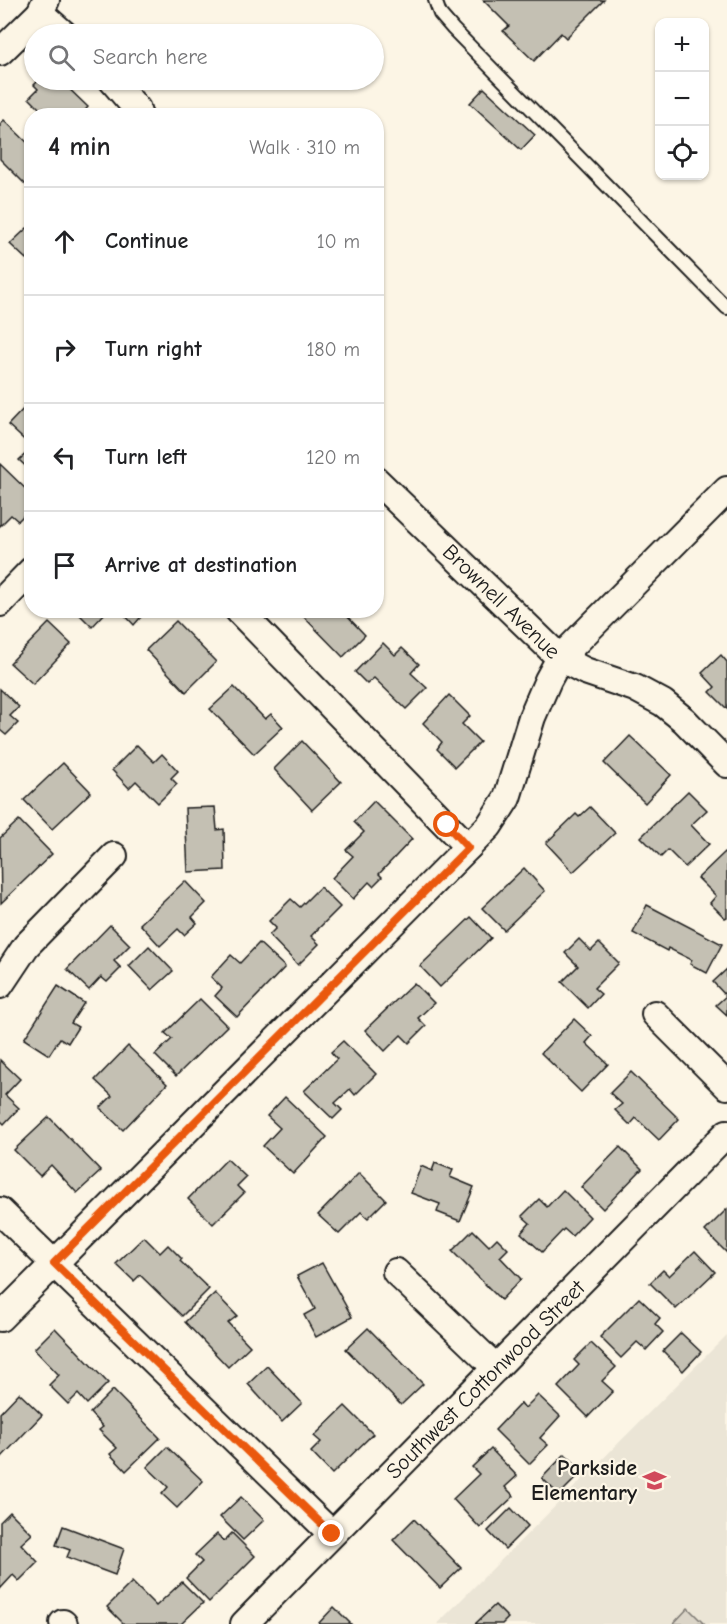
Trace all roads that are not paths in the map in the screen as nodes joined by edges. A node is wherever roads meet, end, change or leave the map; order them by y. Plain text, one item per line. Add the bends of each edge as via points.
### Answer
1 (435, 0) edge
2 (43, 6) edge
3 (26, 24) edge
4 (56, 24) edge
5 (24, 26) edge
6 (0, 52) edge
7 (121, 90) edge
8 (136, 108) edge
9 (727, 308) edge
10 (384, 488) edge
11 (727, 490) edge
12 (24, 578) edge
13 (0, 603) edge
14 (246, 618) edge
15 (561, 658) junction
16 (727, 764) edge
17 (468, 848) junction
18 (114, 856) dead end
19 (0, 985) edge
20 (655, 1014) dead end
21 (727, 1086) edge
22 (727, 1133) edge
23 (0, 1211) edge
24 (54, 1263) junction
25 (396, 1272) dead end
26 (0, 1318) edge
27 (496, 1368) junction
28 (332, 1534) junction
29 (244, 1624) edge

1 - 9 lane via 440,14 453,29
2 - 3 street
2 - 4 street
5 - 6 street
7 - 8 street
10 - 15 street, Brownell Avenue
11 - 15 street
12 - 13 street
14 - 17 street
15 - 16 street, Brownell Avenue via 663,702
15 - 17 street via 532,717 507,798 489,826
17 - 24 street
18 - 19 street via 26,946
20 - 21 street
22 - 27 street, Southwest Cottonwood Street
23 - 24 street
24 - 26 street
24 - 28 street
25 - 27 street
27 - 28 street, Southwest Cottonwood Street
28 - 29 street, Southwest Cottonwood Street

